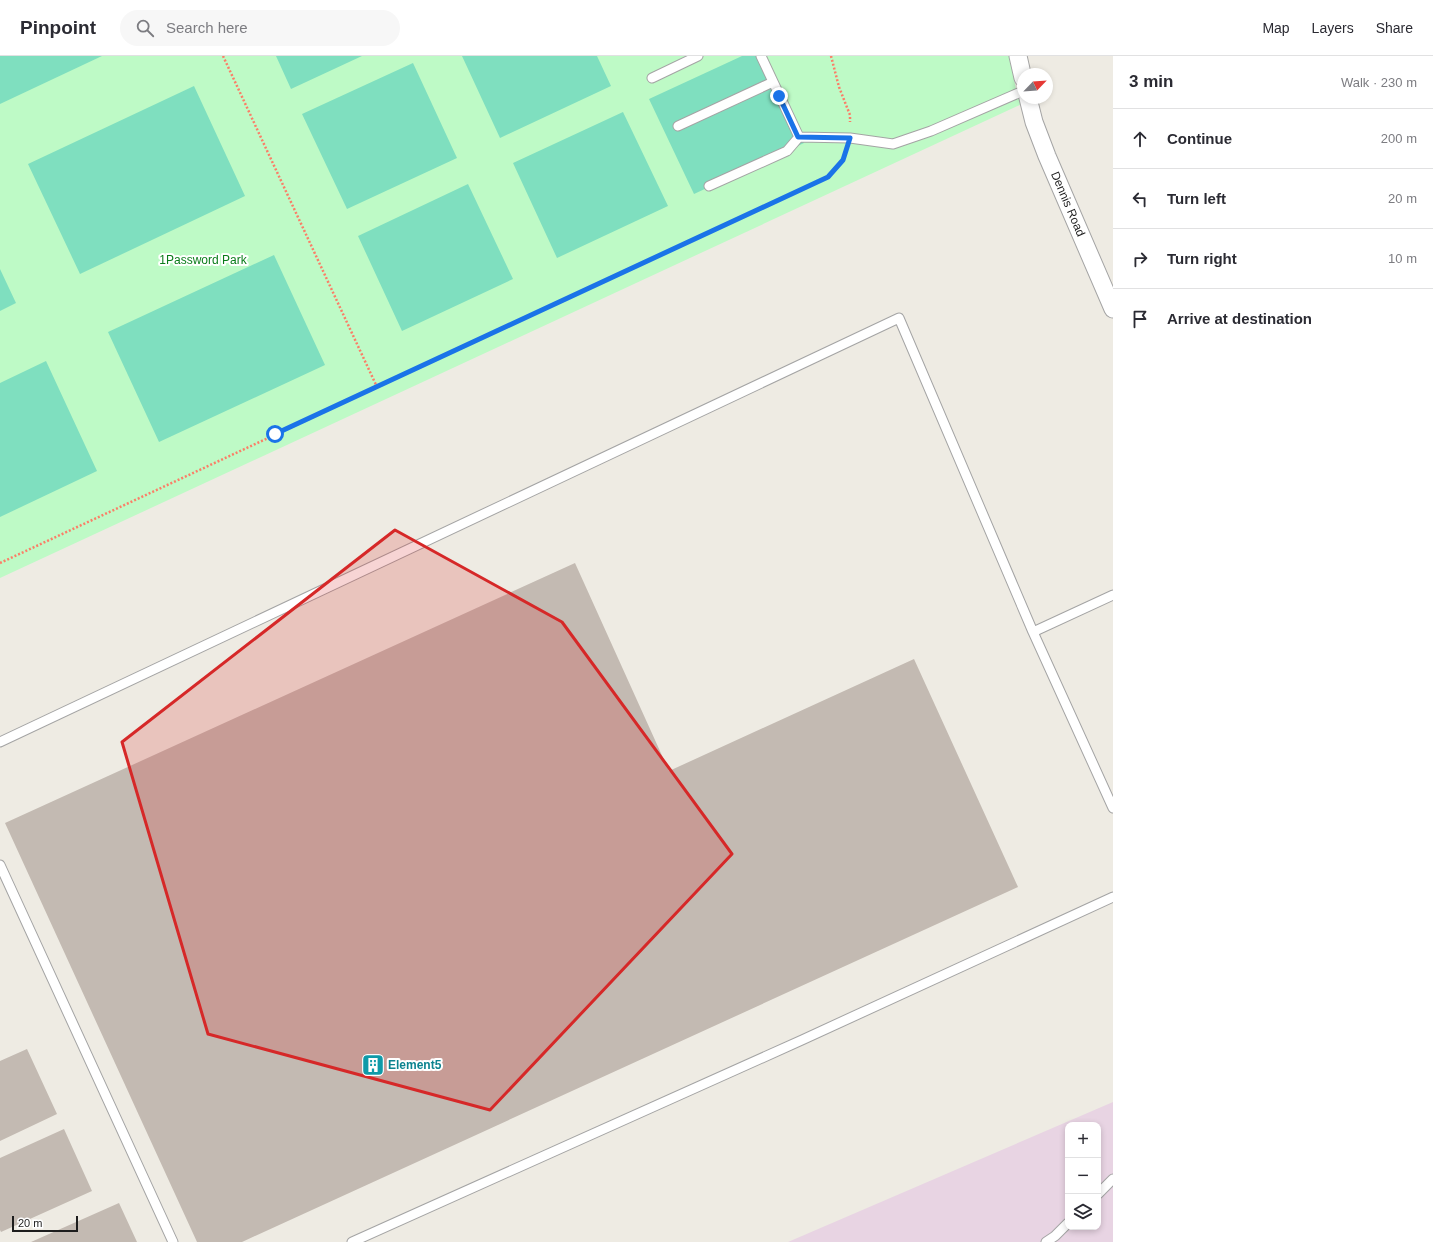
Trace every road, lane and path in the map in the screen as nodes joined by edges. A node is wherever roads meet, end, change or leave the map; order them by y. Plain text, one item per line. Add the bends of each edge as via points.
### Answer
1 (223, 56) edge
2 (698, 56) edge
3 (761, 56) edge
4 (831, 56) edge
5 (1018, 56) edge
6 (1021, 68) edge
7 (652, 78) dead end
8 (773, 82) junction
9 (1017, 94) edge
10 (1030, 104) edge
11 (678, 126) dead end
12 (798, 137) junction
13 (850, 138) junction
14 (709, 186) dead end
15 (1113, 309) edge
16 (377, 387) junction
17 (0, 563) edge
18 (1113, 595) edge
19 (1033, 632) junction
20 (0, 742) edge
21 (1113, 808) edge
22 (0, 865) edge
23 (1113, 896) edge
24 (1113, 1179) edge
25 (1101, 1191) edge
26 (1065, 1227) edge
27 (173, 1242) edge
28 (352, 1242) edge
29 (1046, 1242) edge

1 - 16 path
2 - 7 lane
3 - 8 lane
4 - 13 path via 839,88 850,115
5 - 6 street
8 - 11 lane
8 - 12 lane
9 - 13 lane via 931,131 893,144
10 - 15 street, Dennis Road via 1047,156
12 - 13 lane
12 - 14 lane via 787,151
13 - 16 path via 843,160 828,177
16 - 17 path
18 - 19 lane
19 - 20 lane via 899,318
19 - 21 lane
22 - 27 lane
23 - 28 lane via 802,1040
24 - 25 lane
26 - 29 lane

